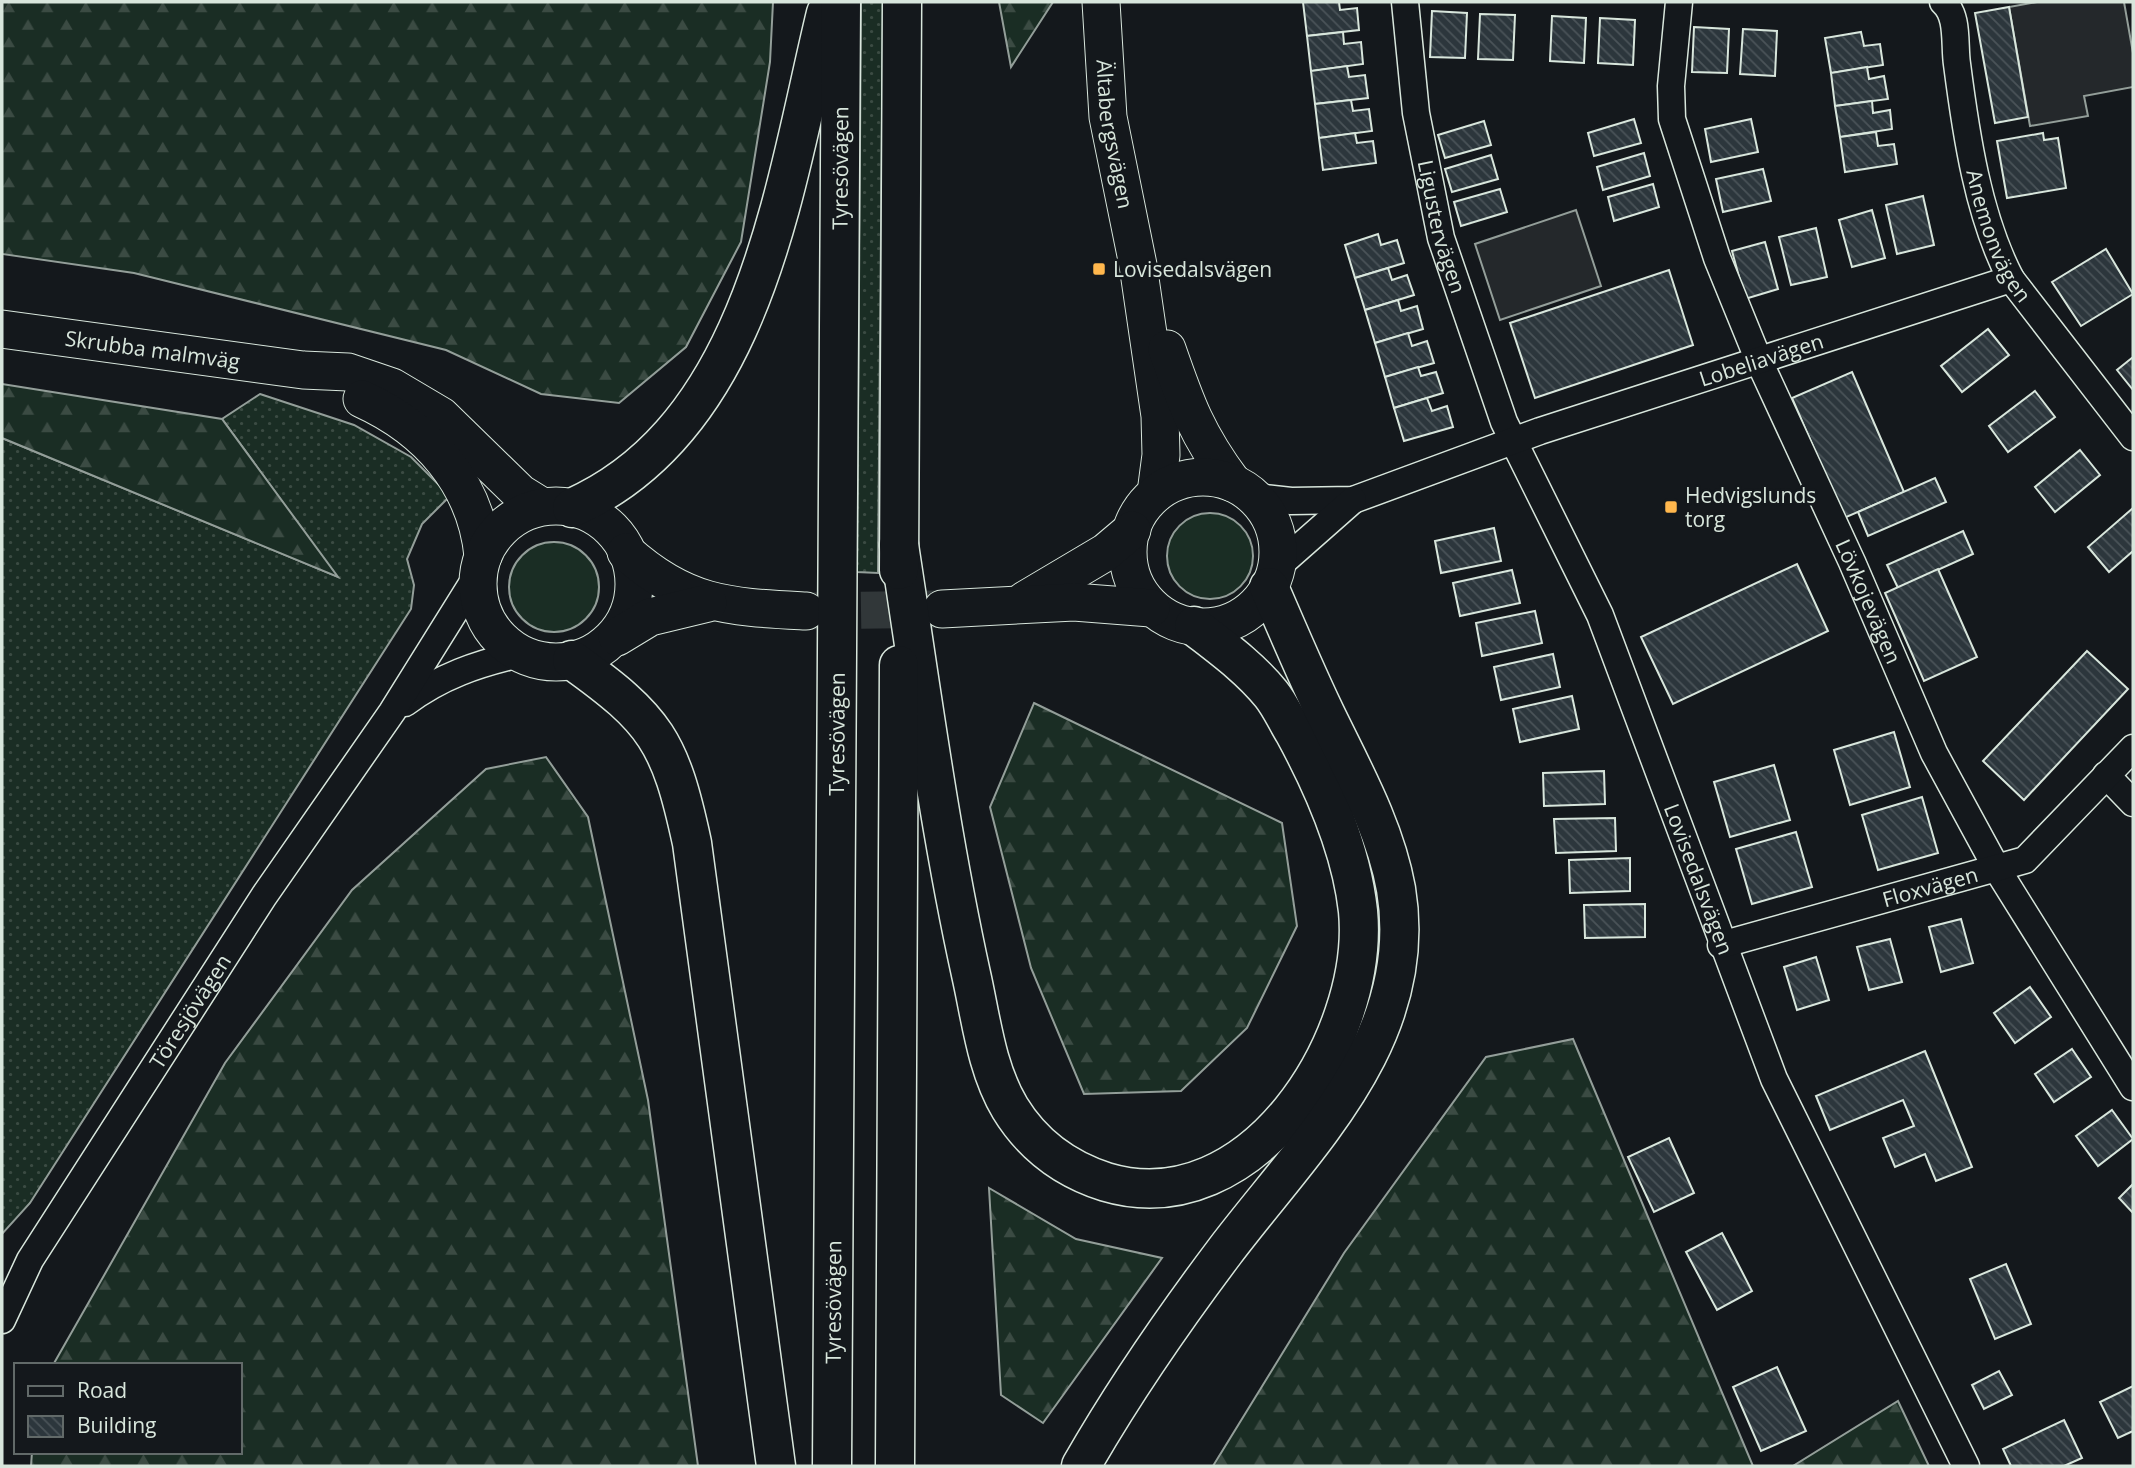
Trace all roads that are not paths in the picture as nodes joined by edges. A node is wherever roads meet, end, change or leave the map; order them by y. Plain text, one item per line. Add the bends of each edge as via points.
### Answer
1 (829, 2) edge
2 (841, 2) edge
3 (902, 2) edge
4 (1101, 2) edge
5 (1405, 2) edge
6 (1679, 2) edge
7 (1943, 2) edge
8 (1138, 265) junction
9 (2011, 279) junction
10 (2, 329) edge
11 (1759, 361) junction
12 (303, 370) junction
13 (2133, 437) edge
14 (1512, 441) junction
15 (1244, 490) junction
16 (1156, 494) junction
17 (1353, 500) junction
18 (557, 507) junction
19 (1132, 530) junction
20 (900, 545) junction
21 (626, 552) junction
22 (481, 564) junction
23 (1273, 577) junction
24 (1022, 602) junction
25 (708, 603) junction
26 (1152, 608) junction
27 (942, 609) tunnel mouth
28 (806, 611) tunnel mouth
29 (1194, 626) junction
30 (617, 637) junction
31 (520, 654) junction
32 (572, 660) junction
33 (393, 712) junction
34 (2133, 748) edge
35 (2106, 775) junction
36 (2133, 803) edge
37 (1997, 869) junction
38 (1721, 945) junction
39 (2133, 1087) edge
40 (2, 1320) edge
41 (776, 1466) edge
42 (832, 1466) edge
43 (895, 1466) edge
44 (1081, 1466) edge
45 (1966, 1466) edge

1 - 18 highway via 769,242 724,360 694,409 656,451 616,486
2 - 42 highway, Tyresövägen
3 - 20 highway
4 - 8 street, Ältabergsvägen via 1108,117
5 - 14 street, Ligustervägen via 1416,113 1441,238
6 - 11 street, Lövkojevägen via 1672,120 1717,257
7 - 9 street, Anemonvägen via 1951,14 1983,207
8 - 15 street, Ältabergsvägen via 1188,410 1205,446
8 - 16 street, Ältabergsvägen via 1160,416
9 - 11 street, Lobeliavägen
9 - 13 street, Anemonvägen
10 - 12 street, Skrubba malmväg
11 - 14 street, Lobeliavägen
11 - 37 street, Lövkojevägen via 1934,753
12 - 18 street, Skrubba malmväg via 348,372 392,387 441,416 520,493
12 - 22 street, Skrubba malmväg via 379,406 425,438 470,499 480,526
14 - 17 street
14 - 38 street, Lovisedalsvägen via 1600,615
15 - 16 street via 1208,477 1181,480
15 - 17 street via 1292,501
15 - 23 street via 1274,521 1281,546
16 - 19 street
17 - 23 street
18 - 21 street via 593,516
18 - 22 street via 516,515 499,529
19 - 24 street via 1084,566
19 - 26 street via 1130,573
20 - 29 highway via 939,808 993,1072 1030,1137 1088,1176 1122,1186 1190,1183 1235,1163 1285,1121 1316,1074 1338,1027 1358,959 1358,912 1349,861 1317,773 1273,696 1240,661
20 - 43 highway
21 - 25 street via 651,574
21 - 30 street via 634,583 628,614
22 - 31 street via 485,614 495,634
22 - 33 street, Töresjövägen
23 - 29 street via 1254,608 1232,621
23 - 44 highway via 1299,659 1363,792 1396,890 1396,964 1386,1013 1367,1059 1339,1105 1168,1328 1115,1405
24 - 26 street
24 - 27 street
25 - 28 street
25 - 30 street via 650,617
26 - 29 street
30 - 32 street via 596,653
31 - 32 street via 546,662
31 - 33 street, Töresjövägen via 431,683
32 - 41 highway via 643,716 679,783 692,843
33 - 40 street, Töresjövägen via 257,907 30,1260
34 - 35 street, Floxvägen
35 - 36 street
35 - 37 street, Floxvägen via 2025,860
37 - 38 street, Floxvägen
37 - 39 street, Lövkojevägen
38 - 45 street, Lovisedalsvägen via 1774,1079

